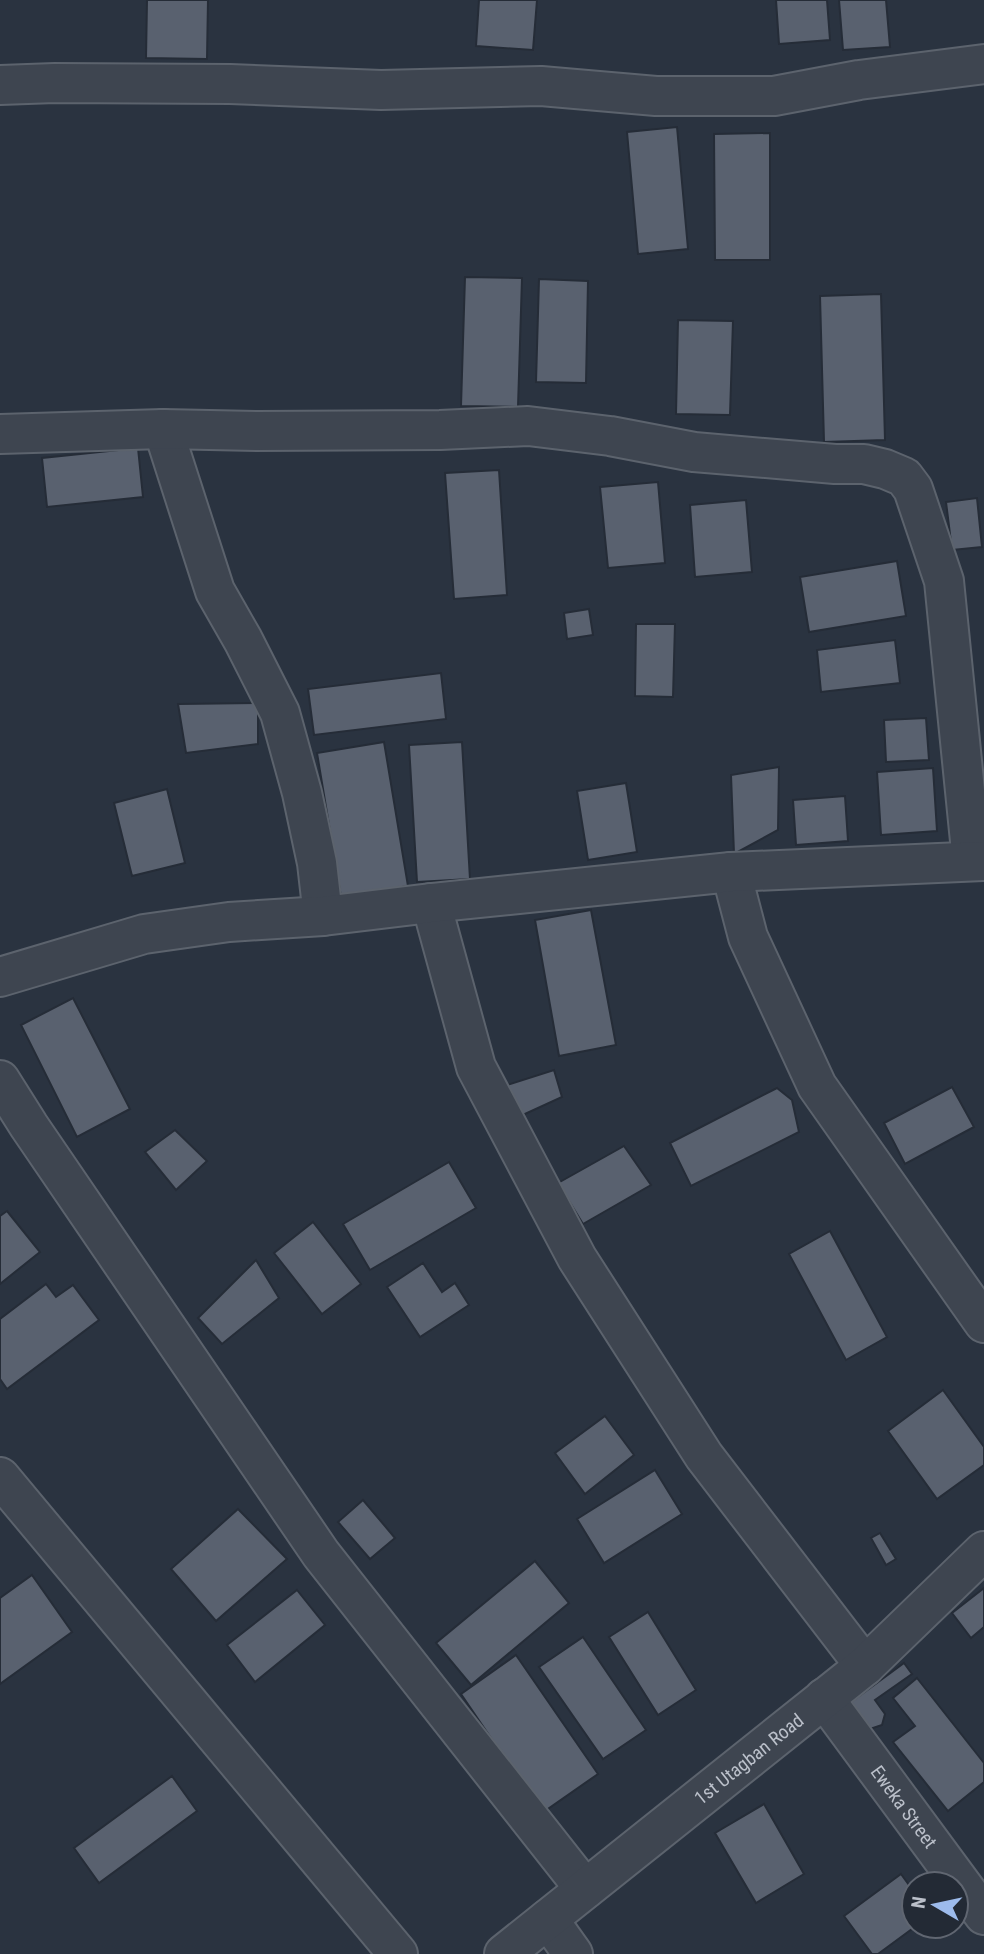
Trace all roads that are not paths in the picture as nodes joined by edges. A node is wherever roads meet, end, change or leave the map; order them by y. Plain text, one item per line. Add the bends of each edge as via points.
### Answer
1 (984, 64) edge
2 (0, 85) edge
3 (163, 429) junction
4 (0, 434) edge
5 (978, 861) edge
6 (731, 872) junction
7 (431, 903) junction
8 (323, 916) junction
9 (0, 977) edge
10 (0, 1080) edge
11 (984, 1323) edge
12 (0, 1477) edge
13 (984, 1551) edge
14 (865, 1666) junction
15 (824, 1698) junction
16 (585, 1889) junction
17 (984, 1915) edge
18 (548, 1919) junction
19 (398, 1954) edge
20 (504, 1954) edge
21 (573, 1954) edge

1 - 2 street via 774,96 656,96 541,86 381,90 230,84
3 - 4 street
3 - 5 street via 528,426 694,452 864,464 904,477 913,489 944,581
3 - 8 street via 215,591 280,713 317,863
5 - 6 street
6 - 7 street
6 - 11 street via 748,937 817,1086
7 - 8 street
7 - 14 street via 476,1067 577,1258 704,1456
8 - 9 street via 144,934
10 - 16 street via 320,1554
12 - 19 street
13 - 14 street, 1st Utagban Road
14 - 15 street, 1st Utagban Road
15 - 16 street, 1st Utagban Road
15 - 17 street, Eweka Street
16 - 18 street, 1st Utagban Road
18 - 20 street, 1st Utagban Road
18 - 21 street

